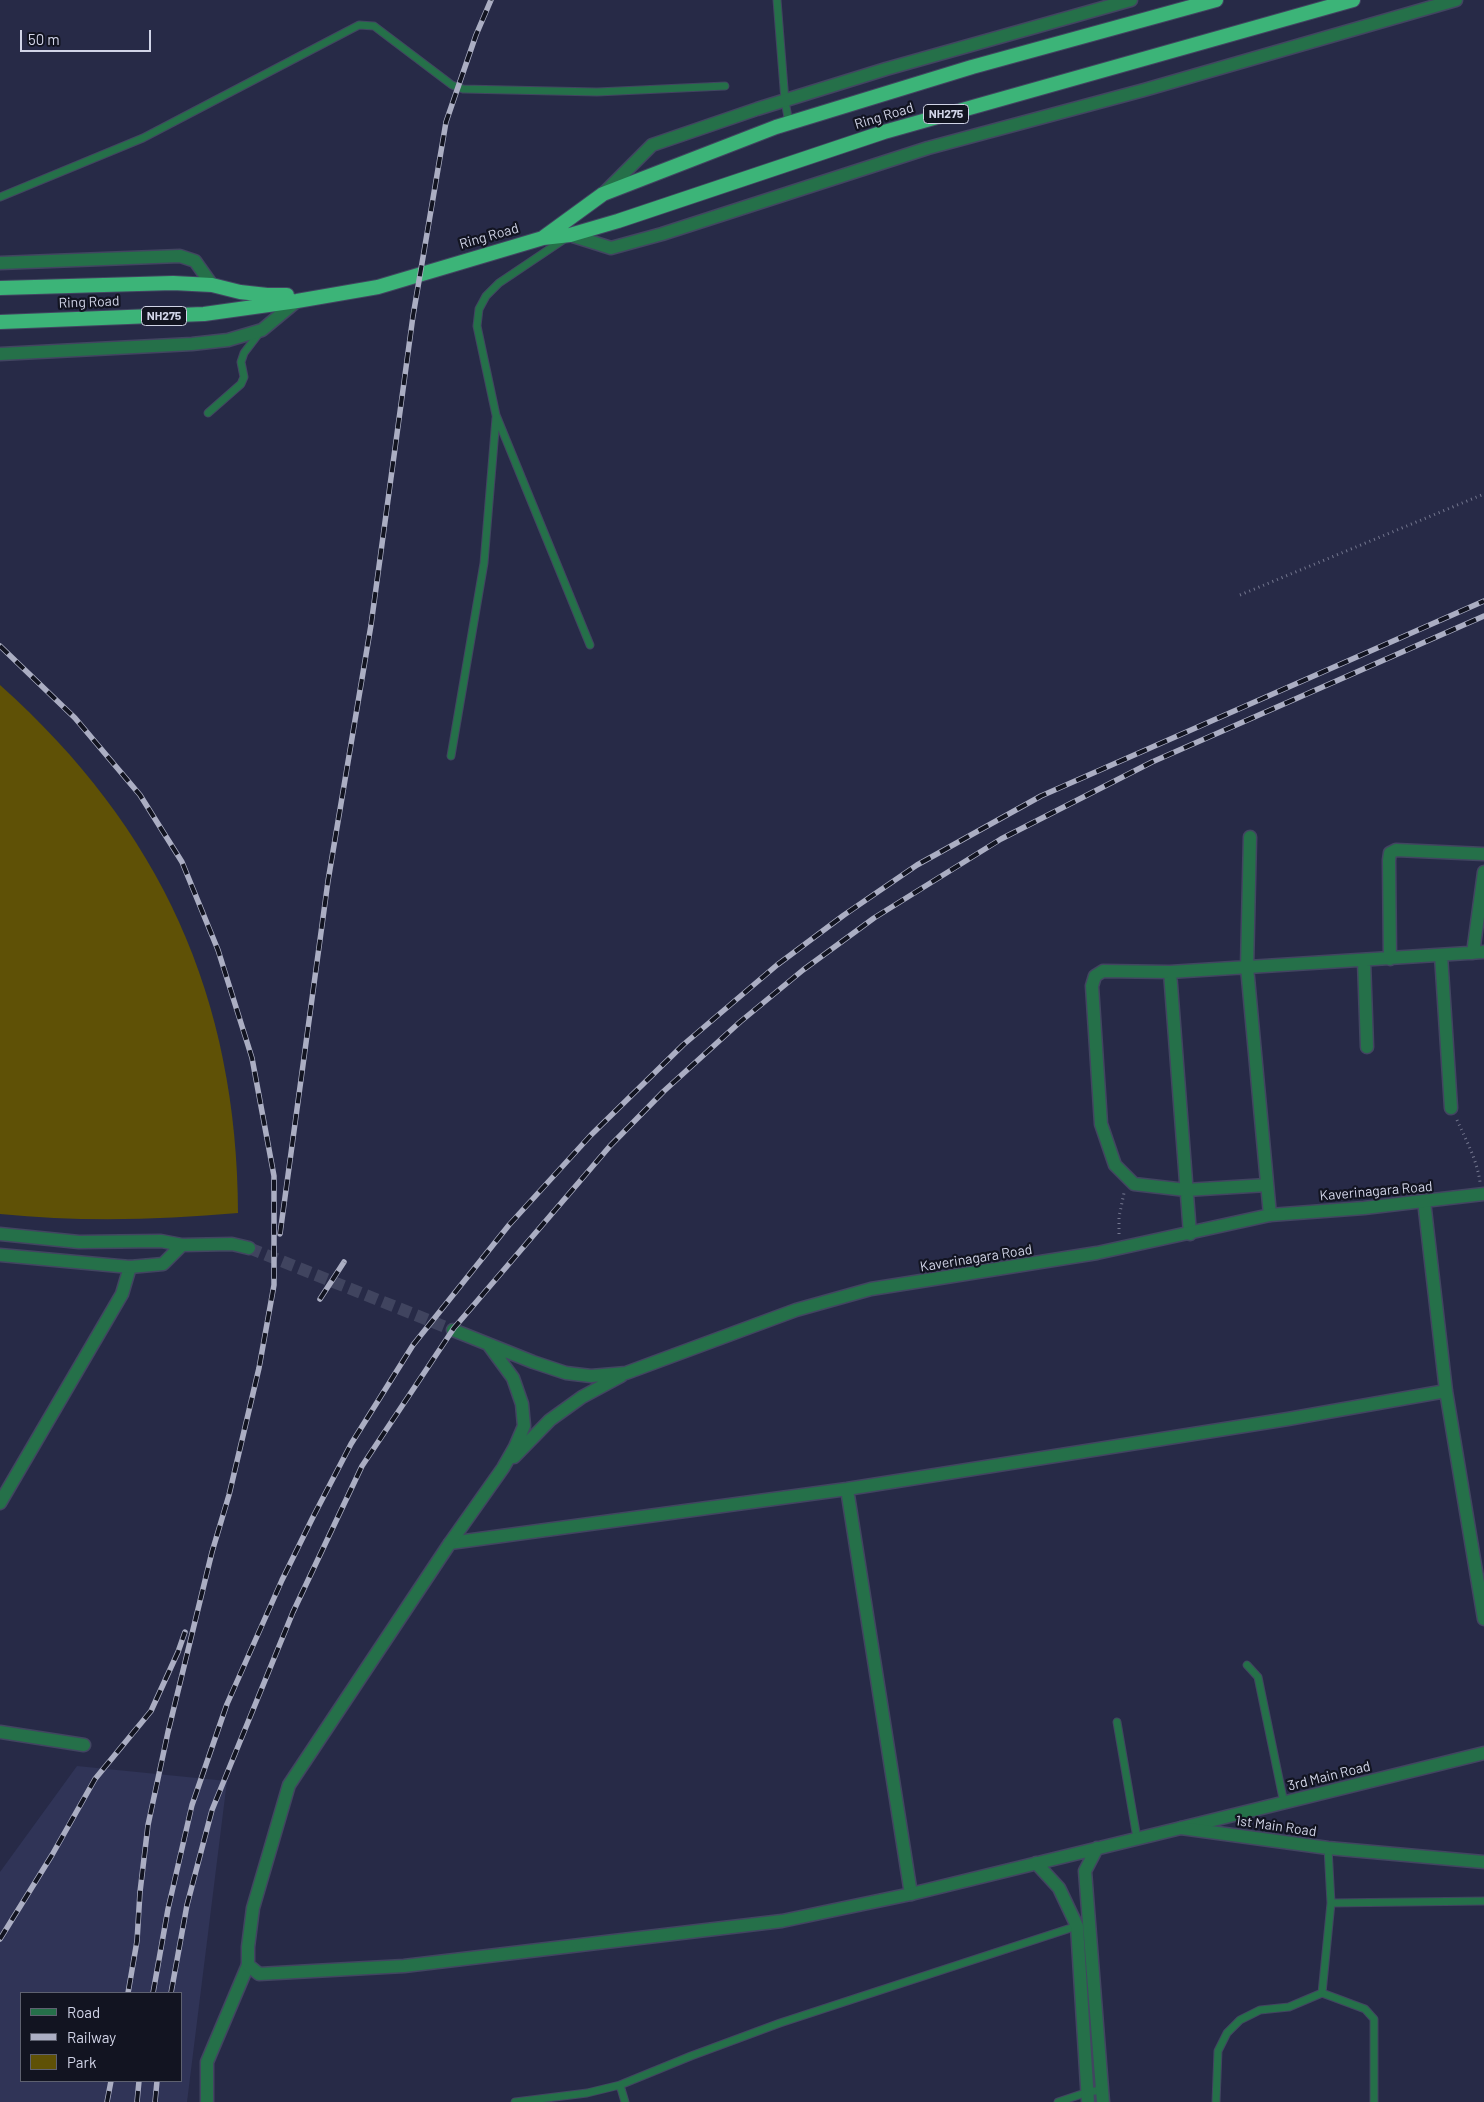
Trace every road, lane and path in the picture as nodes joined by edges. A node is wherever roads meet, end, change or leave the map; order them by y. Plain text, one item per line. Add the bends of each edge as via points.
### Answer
1 (777, 0) edge
2 (1131, 0) edge
3 (1216, 0) edge
4 (1353, 0) edge
5 (1456, 0) edge
6 (725, 86) dead end
7 (785, 101) junction
8 (789, 123) junction
9 (603, 194) junction
10 (0, 197) edge
11 (570, 235) junction
12 (543, 238) junction
13 (0, 263) edge
14 (212, 285) junction
15 (0, 288) edge
16 (328, 295) junction
17 (297, 301) junction
18 (0, 322) edge
19 (262, 330) junction
20 (0, 354) edge
21 (208, 413) dead end
22 (496, 415) junction
23 (1484, 494) edge
24 (1240, 595) dead end
25 (590, 645) dead end
26 (451, 756) dead end
27 (1250, 837) dead end
28 (1484, 854) edge
29 (1484, 872) edge
30 (1478, 953) edge
31 (1441, 954) junction
32 (1390, 959) junction
33 (1364, 961) junction
34 (1247, 967) junction
35 (1170, 972) junction
36 (1367, 1047) dead end
37 (1451, 1108) joint
38 (1127, 1177) junction
39 (1267, 1185) junction
40 (1186, 1190) junction
41 (1483, 1194) edge
42 (1424, 1202) junction
43 (1270, 1214) junction
44 (0, 1234) edge
45 (1190, 1234) junction
46 (182, 1245) junction
47 (1120, 1247) junction
48 (249, 1248) tunnel mouth
49 (0, 1255) edge
50 (130, 1267) junction
51 (453, 1330) tunnel mouth
52 (488, 1344) junction
53 (626, 1373) junction
54 (1446, 1391) junction
55 (503, 1468) junction
56 (847, 1489) junction
57 (0, 1503) edge
58 (450, 1543) junction
59 (1484, 1619) edge
60 (1247, 1666) dead end
61 (1117, 1722) dead end
62 (0, 1732) edge
63 (84, 1745) dead end
64 (1484, 1753) edge
65 (1284, 1803) junction
66 (1181, 1828) junction
67 (1137, 1838) junction
68 (1096, 1848) junction
69 (1328, 1848) junction
70 (1484, 1862) edge
71 (1036, 1863) junction
72 (911, 1894) junction
73 (1484, 1901) edge
74 (1331, 1903) junction
75 (1077, 1926) junction
76 (248, 1965) junction
77 (1322, 1993) junction
78 (620, 2085) junction
79 (1102, 2096) edge
80 (1088, 2097) edge
81 (207, 2102) edge
82 (515, 2102) edge
83 (625, 2102) edge
84 (1058, 2102) edge
85 (1216, 2102) edge
86 (1374, 2102) edge

1 - 7 lane
2 - 7 street
3 - 8 highway, Ring Road / NH275 via 972,67
4 - 11 highway, Ring Road / NH275 via 884,132
5 - 11 street via 928,148 611,248
6 - 10 lane via 597,92 463,89 452,85 374,26 359,25 143,138
7 - 8 lane
7 - 9 street via 652,145
8 - 9 highway, Ring Road / NH275
9 - 12 highway, Ring Road / NH275
11 - 12 highway, Ring Road / NH275
11 - 22 lane via 499,283 479,309 477,326
12 - 16 highway, Ring Road / NH275 via 378,286
13 - 14 street via 180,256 195,261
14 - 15 highway, Ring Road / NH275 via 173,283
14 - 16 highway, Ring Road / NH275 via 267,295
16 - 17 highway, Ring Road / NH275
17 - 18 highway, Ring Road / NH275 via 204,314
17 - 19 street
19 - 20 street via 228,340 192,344
19 - 21 lane via 244,353 241,384
22 - 25 lane
22 - 26 lane via 484,564
23 - 24 path
27 - 34 street
28 - 32 street via 1396,850 1390,853
29 - 30 street
30 - 31 street
31 - 32 street
31 - 37 street
32 - 33 street
33 - 34 street
33 - 36 street
34 - 35 street
34 - 39 street
35 - 38 street via 1103,971 1095,976 1092,986 1101,1124 1115,1165
35 - 40 street
37 - 41 path via 1478,1170
38 - 40 street via 1134,1184
38 - 47 path via 1119,1217
39 - 40 street
39 - 43 street
40 - 45 street
41 - 42 street, Kaverinagara Road
42 - 43 street, Kaverinagara Road
42 - 54 street
43 - 45 street, Kaverinagara Road
44 - 46 street via 79,1242 161,1241
45 - 47 street, Kaverinagara Road
46 - 48 street via 232,1244
46 - 50 street via 163,1264
47 - 53 street, Kaverinagara Road via 1097,1254 870,1289 796,1310
49 - 50 street
50 - 57 street via 122,1294
51 - 52 street, Kaverinagara Road
52 - 53 street, Kaverinagara Road via 566,1374
52 - 55 street via 513,1378 522,1404 524,1426
53 - 55 street via 582,1397 550,1420
54 - 56 street
54 - 59 street
55 - 58 street
56 - 58 street
56 - 72 street
58 - 76 street via 289,1785 253,1908
60 - 65 lane via 1258,1676
61 - 67 lane
62 - 63 street
64 - 65 street, 3rd Main Road
65 - 66 street, 3rd Main Road
66 - 67 street, 1st Main Road
66 - 69 street, 1st Main Road
67 - 68 street, 1st Main Road
68 - 71 street, 1st Main Road
68 - 79 street via 1085,1872
69 - 70 street, 1st Main Road
69 - 74 lane
71 - 72 street, 1st Main Road
71 - 75 street via 1059,1888
72 - 76 street, 1st Main Road via 782,1921 404,1966 259,1974
73 - 74 lane
74 - 77 lane
75 - 78 lane via 780,2023
75 - 80 street
76 - 81 street via 207,2062
77 - 85 lane via 1289,2007 1260,2010 1240,2020 1227,2033 1218,2051
77 - 86 lane via 1365,2009 1374,2019
78 - 82 lane
78 - 83 lane
79 - 80 lane
80 - 84 lane

